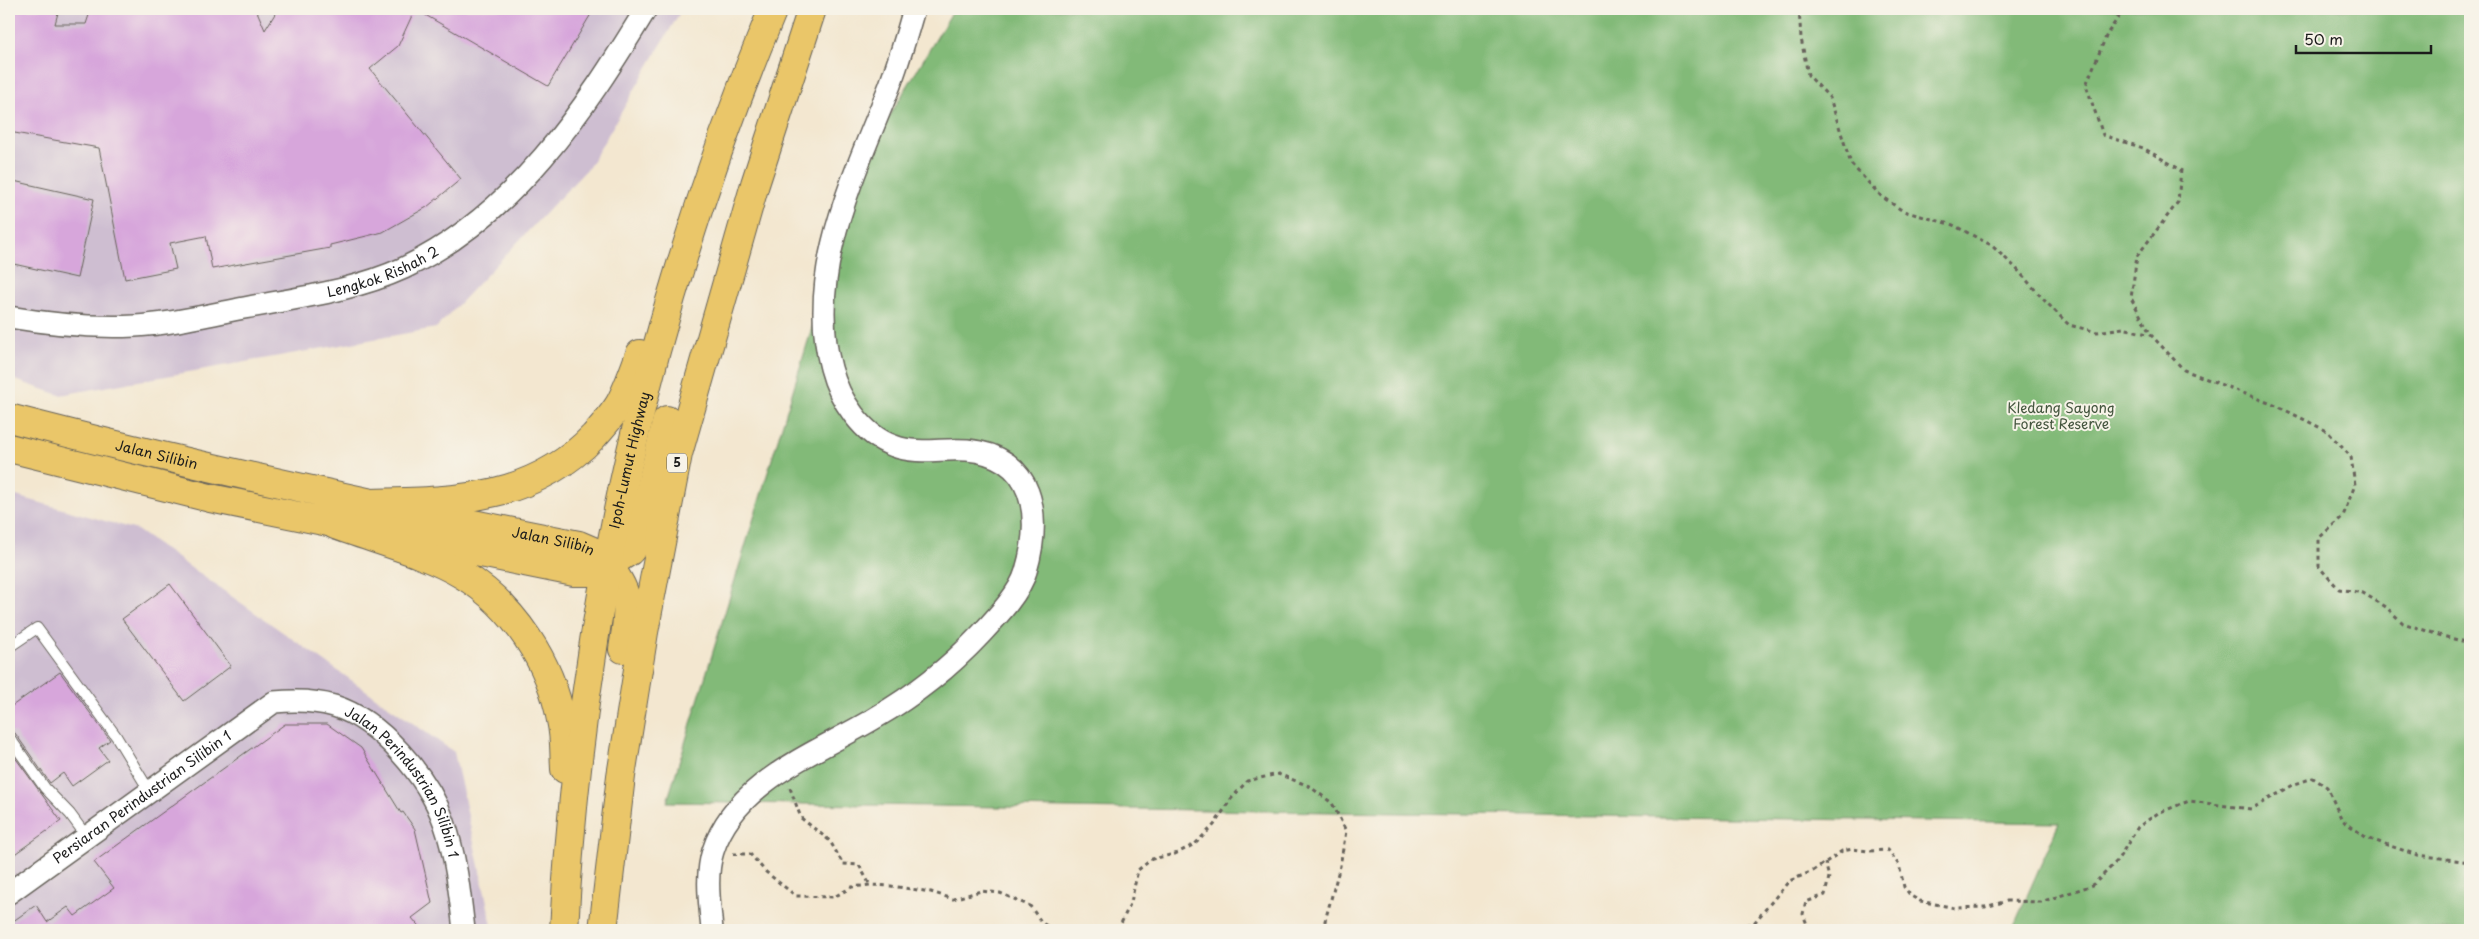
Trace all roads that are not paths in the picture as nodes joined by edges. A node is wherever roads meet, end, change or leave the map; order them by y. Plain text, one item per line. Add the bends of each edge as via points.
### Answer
1 (646, 9) edge
2 (773, 9) edge
3 (812, 9) edge
4 (914, 9) edge
5 (687, 238) junction
6 (9, 316) edge
7 (9, 418) edge
8 (9, 448) edge
9 (371, 503) junction
10 (335, 525) junction
11 (608, 564) junction
12 (9, 647) edge
13 (274, 702) joint
14 (9, 737) edge
15 (150, 792) junction
16 (87, 837) junction
17 (568, 856) junction
18 (9, 893) edge
19 (464, 930) edge
20 (564, 930) edge
21 (602, 930) edge
22 (712, 930) edge

1 - 6 street, Lengkok Rishah 2 via 575,117 528,176 471,227 402,268 318,294 135,326 81,325
2 - 5 main road, Ipoh-Lumut Highway via 716,153
3 - 11 main road via 773,94 727,214 677,382 638,541 630,551
3 - 21 main road, 5 via 755,184 678,454 642,641
4 - 22 street via 890,84 867,137 833,245 823,306 831,370 856,418 871,434 894,446 918,451 968,450 990,454 1008,464 1033,500 1035,536 1025,575 1001,612 957,659 878,717 755,790 725,823 712,853 708,889
5 - 9 main road via 620,404 604,425 568,460 511,489 482,496 452,501
5 - 11 main road, Ipoh-Lumut Highway via 653,360
7 - 9 main road, Jalan Silibin
8 - 10 main road, Jalan Silibin
9 - 11 main road, Jalan Silibin via 579,545 600,554
10 - 11 main road, Jalan Silibin via 574,572 588,572
10 - 17 main road via 464,575 508,614 526,637 544,667 562,721
11 - 17 main road, Ipoh-Lumut Highway via 584,714
11 - 21 main road via 625,590 628,616 605,772 600,844
12 - 15 lane via 37,628 116,736
13 - 15 street, Persiaran Perindustrian Silibin 1
13 - 19 street, Jalan Perindustrian Silibin 1 via 313,701 361,719 390,743 414,770 434,799 444,822
14 - 16 lane via 45,788
15 - 16 street, Persiaran Perindustrian Silibin 1
16 - 18 street, Persiaran Perindustrian Silibin 1
17 - 20 main road, Ipoh-Lumut Highway

